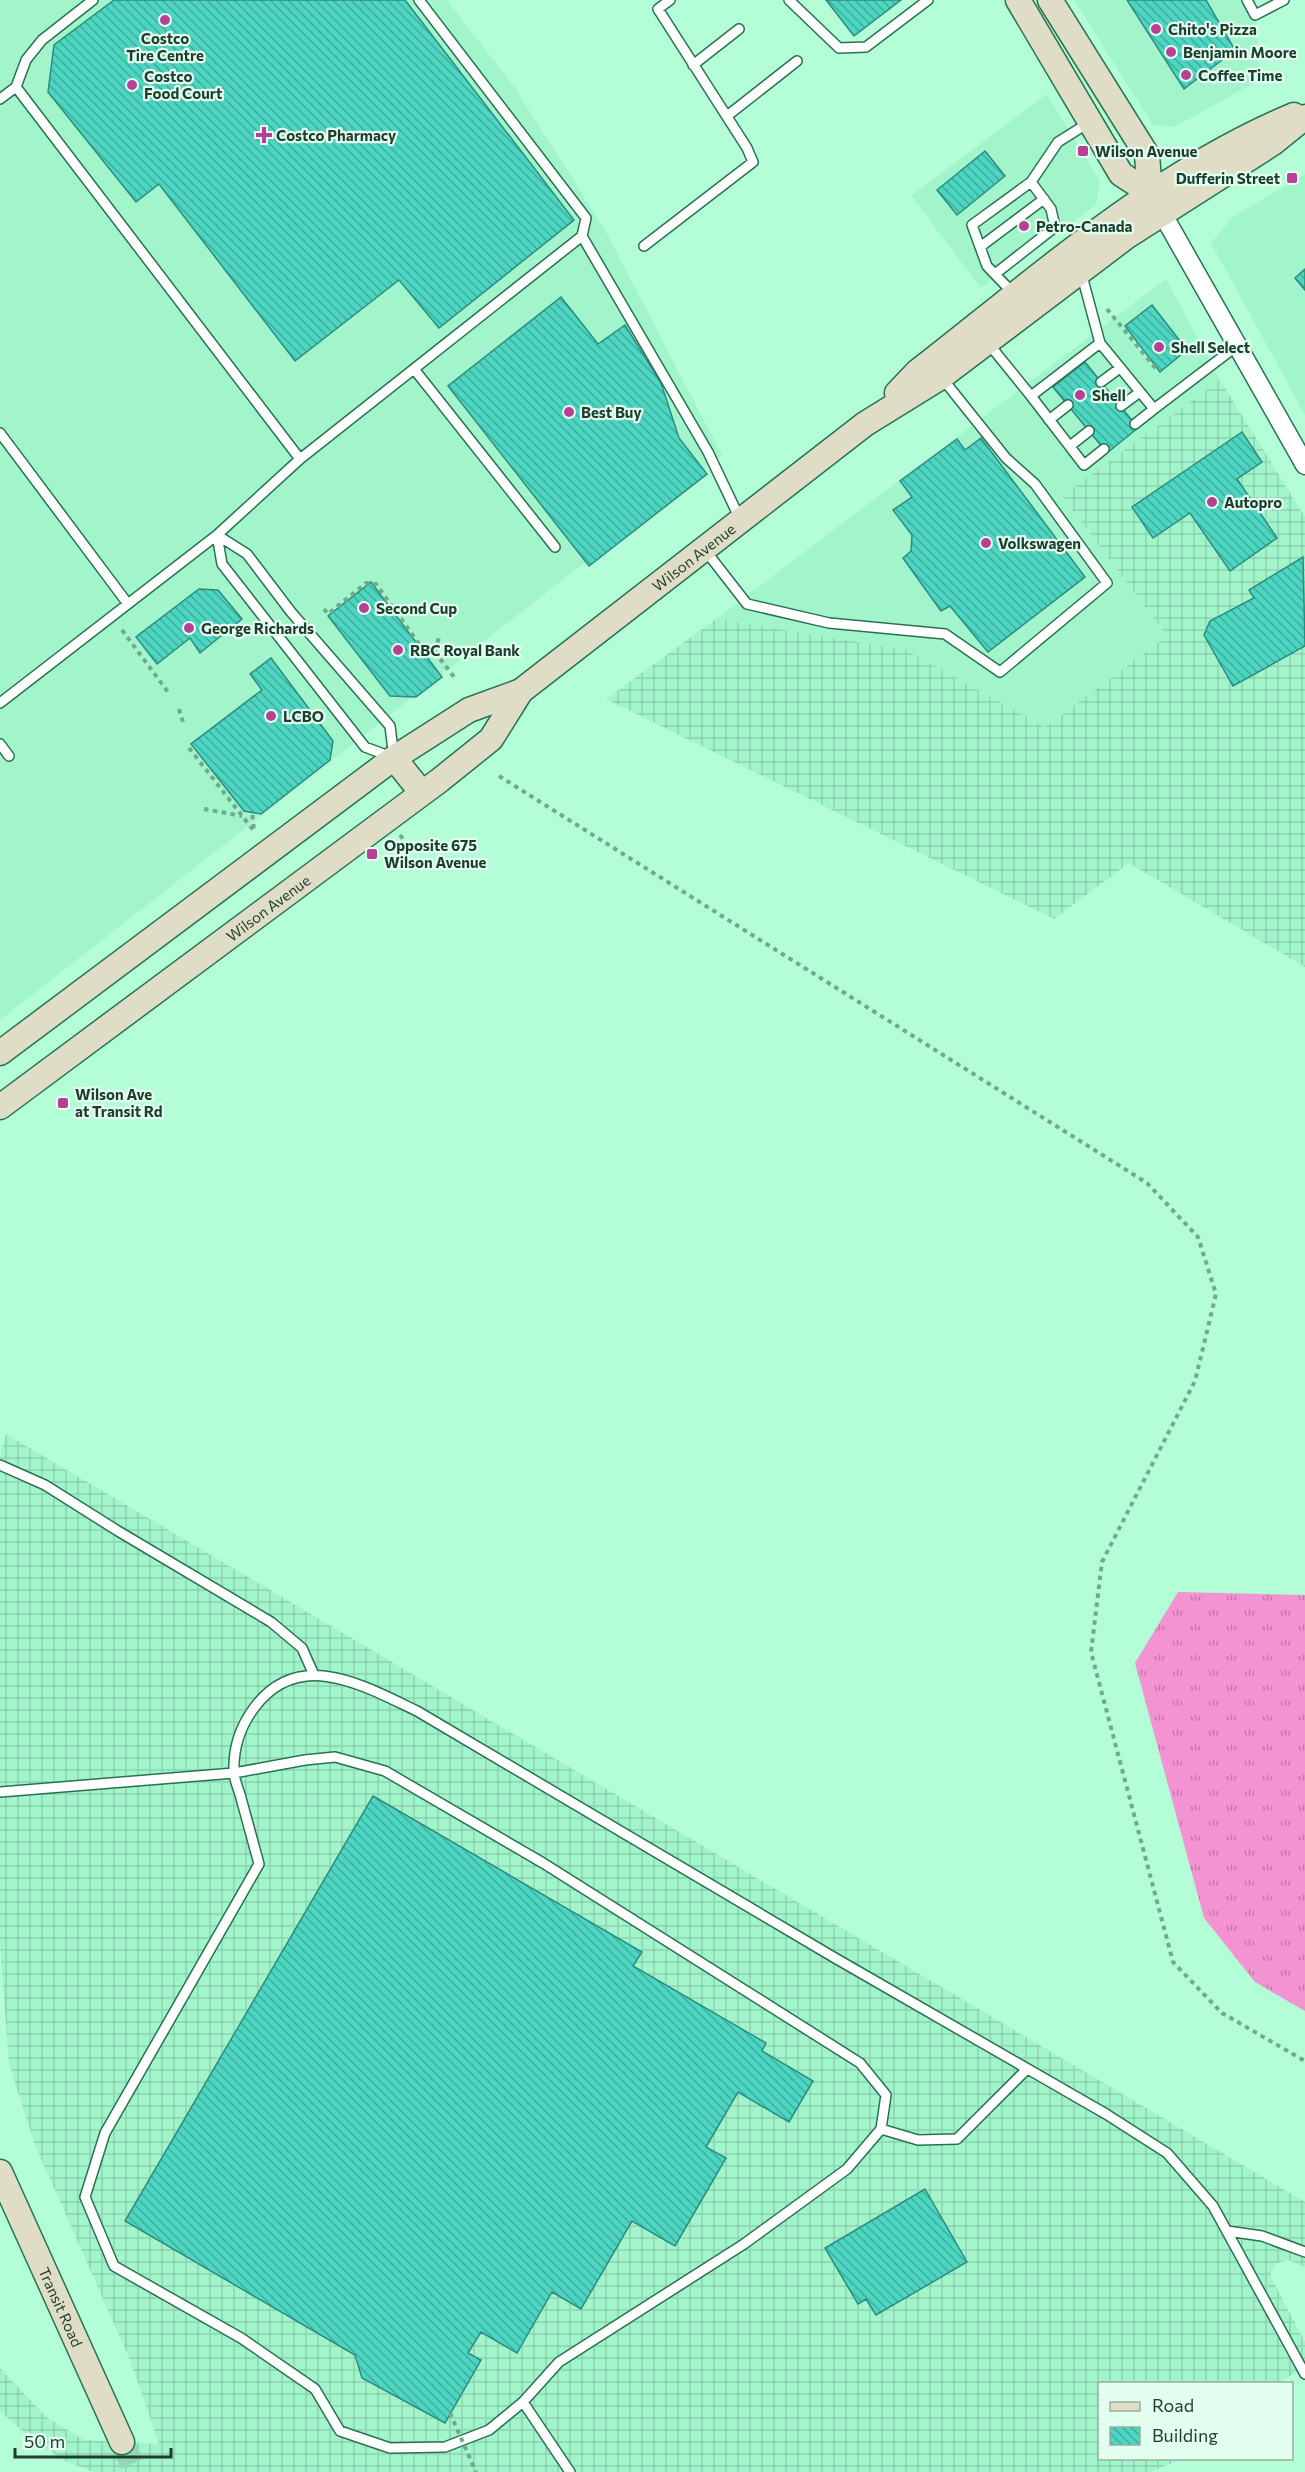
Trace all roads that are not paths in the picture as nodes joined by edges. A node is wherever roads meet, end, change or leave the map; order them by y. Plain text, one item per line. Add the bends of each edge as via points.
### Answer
1 (93, 0) edge
2 (419, 0) edge
3 (670, 0) edge
4 (789, 0) edge
5 (928, 0) edge
6 (1018, 0) edge
7 (1050, 0) edge
8 (1247, 0) edge
9 (1284, 0) edge
10 (739, 29) dead end
11 (797, 61) dead end
12 (693, 65) junction
13 (16, 87) junction
14 (0, 99) edge
15 (1305, 111) edge
16 (727, 116) junction
17 (1305, 117) edge
18 (1090, 122) junction
19 (1031, 182) junction
20 (1044, 199) junction
21 (1156, 203) junction
22 (582, 236) junction
23 (644, 246) dead end
24 (980, 247) junction
25 (1081, 272) junction
26 (995, 274) junction
27 (1015, 296) junction
28 (987, 343) junction
29 (1100, 343) junction
30 (1238, 345) junction
31 (1120, 368) junction
32 (414, 369) junction
33 (941, 377) junction
34 (1101, 382) dead end
35 (1140, 392) junction
36 (1031, 396) junction
37 (1068, 405) dead end
38 (1120, 406) dead end
39 (1154, 409) junction
40 (1049, 420) junction
41 (866, 424) junction
42 (1135, 424) dead end
43 (1089, 431) dead end
44 (0, 433) edge
45 (1070, 446) junction
46 (1104, 449) dead end
47 (300, 459) junction
48 (1305, 465) edge
49 (740, 520) junction
50 (217, 536) junction
51 (555, 547) dead end
52 (704, 548) junction
53 (128, 604) junction
54 (520, 691) junction
55 (0, 703) edge
56 (0, 744) edge
57 (9, 756) dead end
58 (394, 758) junction
59 (422, 793) junction
60 (0, 1053) edge
61 (0, 1107) edge
62 (0, 1466) edge
63 (314, 1675) junction
64 (234, 1773) junction
65 (0, 1792) edge
66 (1027, 2069) junction
67 (881, 2129) junction
68 (0, 2172) edge
69 (1227, 2231) junction
70 (1305, 2252) edge
71 (1305, 2373) edge
72 (523, 2402) junction
73 (122, 2442) tunnel mouth
74 (570, 2472) edge

1 - 13 lane via 42,40 26,60
2 - 22 lane via 586,218
3 - 12 lane via 658,9
4 - 5 lane via 838,48 866,47
6 - 18 main road
7 - 21 main road via 1147,155
8 - 9 lane via 1255,15
10 - 12 lane
11 - 16 lane
12 - 16 lane
13 - 14 lane
13 - 47 lane
15 - 21 main road, Wilson Avenue via 1261,129
16 - 23 lane via 753,162
17 - 21 main road, Wilson Avenue via 1273,143
18 - 19 lane via 1058,142
18 - 21 main road via 1121,174
19 - 20 lane
19 - 24 lane via 972,225
20 - 24 lane
20 - 26 lane via 1055,227
21 - 25 main road, Wilson Avenue via 1126,237
21 - 27 main road, Wilson Avenue
21 - 30 street
22 - 32 lane
22 - 49 lane via 708,453
24 - 26 lane via 987,266
25 - 28 main road, Wilson Avenue
25 - 29 lane
26 - 27 lane
27 - 41 main road, Wilson Avenue via 917,372
28 - 33 main road, Wilson Avenue
28 - 36 lane
29 - 31 lane
29 - 36 lane
30 - 39 lane
30 - 48 street
31 - 34 lane
31 - 35 lane
32 - 47 lane
32 - 51 lane
33 - 41 main road, Wilson Avenue
33 - 52 lane via 1006,458 1035,484 1107,583 1000,672 945,634 829,624 747,604
35 - 38 lane
35 - 39 lane
36 - 40 lane
37 - 40 lane
39 - 42 lane
40 - 45 lane
41 - 49 main road, Wilson Avenue
43 - 45 lane
44 - 53 lane
45 - 46 lane via 1084,465
47 - 50 lane
49 - 52 main road, Wilson Avenue
50 - 53 lane
50 - 58 lane via 247,554 291,612 390,726
50 - 58 lane via 222,564 365,747
52 - 54 main road, Wilson Avenue
53 - 55 lane
54 - 58 main road, Wilson Avenue via 469,710
54 - 59 main road, Wilson Avenue via 491,739
56 - 57 lane
58 - 59 main road
58 - 60 main road, Wilson Avenue
59 - 61 main road, Wilson Avenue
62 - 63 lane via 45,1485 271,1622 302,1648
63 - 64 lane via 293,1678 266,1692 237,1739
63 - 66 lane via 354,1682 417,1711
64 - 65 lane
64 - 67 lane via 335,1757 385,1771 543,1863 860,2063 886,2095
64 - 72 lane via 259,1864 105,2133 86,2197 102,2240 114,2266 241,2338 315,2389 340,2431 390,2448 445,2447 489,2430
66 - 67 lane via 957,2139 918,2140
66 - 69 lane via 1167,2153 1213,2206
67 - 72 lane via 847,2169 744,2244 560,2362
68 - 73 main road, Transit Road
69 - 70 lane via 1262,2236
69 - 71 lane
72 - 74 lane

